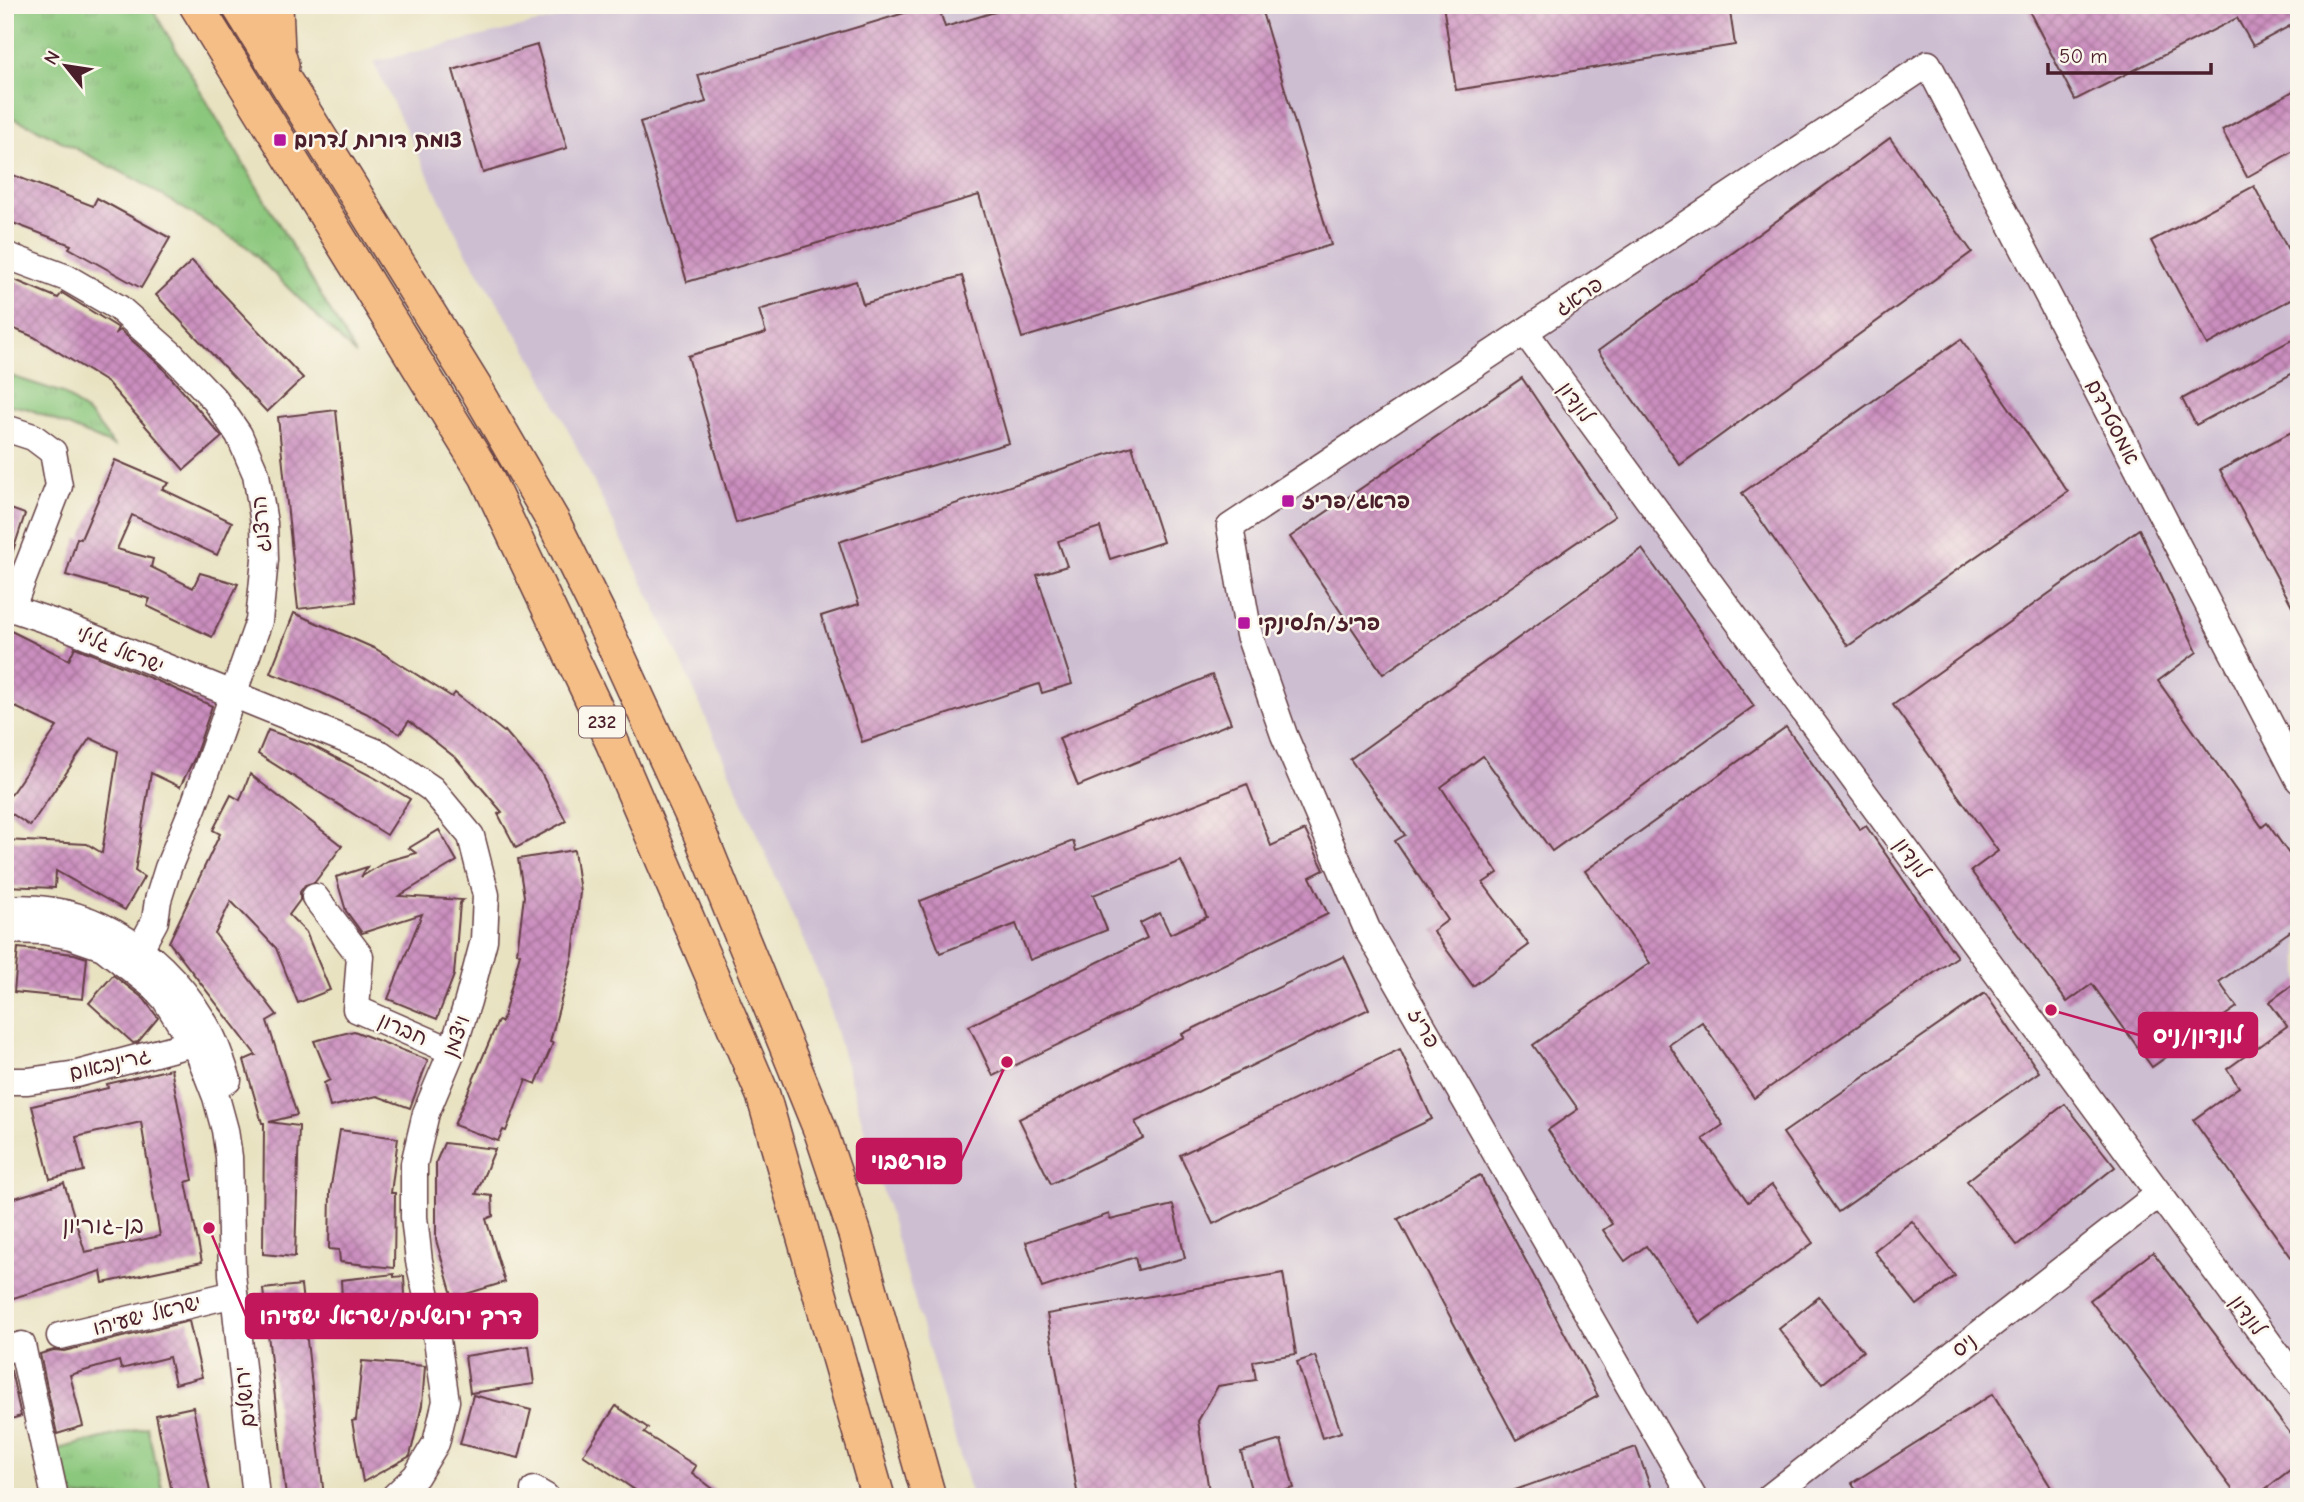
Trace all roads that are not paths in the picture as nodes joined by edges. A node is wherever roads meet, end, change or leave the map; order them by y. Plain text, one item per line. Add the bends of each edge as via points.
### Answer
1 (196, 5) edge
2 (238, 5) edge
3 (276, 5) edge
4 (1928, 64) joint
5 (290, 88) junction
6 (5, 255) edge
7 (1525, 332) junction
8 (5, 428) edge
9 (1230, 527) joint
10 (9, 607) edge
11 (234, 696) junction
12 (2299, 780) edge
13 (315, 897) dead end
14 (5, 909) edge
15 (5, 930) edge
16 (130, 950) junction
17 (203, 1040) junction
18 (452, 1051) junction
19 (5, 1081) edge
20 (2158, 1194) junction
21 (234, 1294) junction
22 (60, 1336) dead end
23 (5, 1350) edge
24 (2299, 1384) edge
25 (55, 1497) edge
26 (256, 1497) edge
27 (394, 1497) edge
28 (878, 1497) edge
29 (929, 1497) edge
30 (1693, 1497) edge
31 (1770, 1497) edge

1 - 28 main road, 232 via 486,476 612,742 763,1095
2 - 5 main road, 232
3 - 5 main road via 278,52
4 - 7 street, פראג
4 - 12 street, אמסטרדם
5 - 29 main road, 232 via 553,521 692,817 821,1132 855,1234
6 - 11 street, הרצוג via 67,278 119,308 215,400 239,435 256,474 265,559 259,621
7 - 9 street, פראג
7 - 20 street, לונדון
8 - 10 street via 33,436 53,452 59,486
9 - 30 street, פריז via 1249,635 1284,735 1367,929
10 - 11 street, ישראל גלילי
11 - 16 street, הרצוג via 168,868 155,921
11 - 18 street, ויצמן via 381,754 432,789 471,836 486,895 484,940
13 - 18 street, חברון via 360,956 356,1009
14 - 16 street, ירושלים via 62,913 104,926
15 - 16 street, ירושלים via 43,931
16 - 17 street, ירושלים via 154,987
17 - 19 street, גרינבאום via 77,1074
17 - 21 street, ירושלים via 229,1084 225,1130
18 - 27 street, ויצמן via 426,1113 414,1164 419,1261 446,1401 436,1443 416,1475
20 - 24 street, לונדון
20 - 31 street, ניס
21 - 22 street, ישראל ישעיהו
21 - 26 street, ירושלים
23 - 25 street via 22,1345

